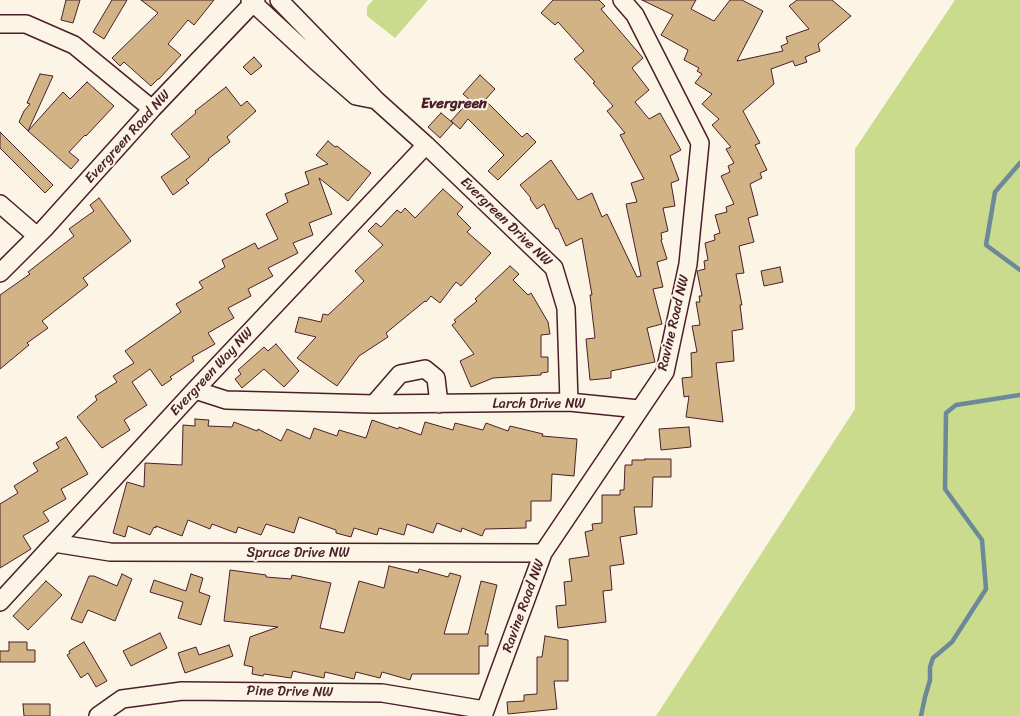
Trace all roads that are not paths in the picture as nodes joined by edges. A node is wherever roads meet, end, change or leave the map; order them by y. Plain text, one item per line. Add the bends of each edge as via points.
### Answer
1 (279, 0) edge
2 (622, 0) edge
3 (253, 1) edge
4 (0, 24) edge
5 (376, 100) junction
6 (152, 109) junction
7 (426, 145) junction
8 (0, 204) edge
9 (37, 236) junction
10 (0, 273) edge
11 (195, 390) junction
12 (569, 402) junction
13 (374, 404) junction
14 (439, 404) junction
15 (639, 409) junction
16 (54, 543) junction
17 (543, 553) junction
18 (0, 602) edge
19 (484, 713) edge
20 (98, 716) edge

1 - 5 street, Evergreen Drive NW
2 - 15 street, Ravine Road NW via 635,15 700,143 688,264 665,372
3 - 5 street via 318,64 356,96
3 - 6 street, Evergreen Road NW
4 - 6 street via 26,24 74,45
5 - 7 street, Evergreen Drive NW
6 - 9 street, Evergreen Road NW
7 - 11 street, Evergreen Way NW
7 - 12 street, Evergreen Drive NW via 554,268 566,308
8 - 9 street
9 - 10 street, Evergreen Road NW
11 - 13 street, Larch Drive NW via 226,400
11 - 16 street, Evergreen Way NW
12 - 14 street, Larch Drive NW
12 - 15 street, Larch Drive NW
13 - 14 street, Larch Drive NW
13 - 14 street via 400,374 425,369 436,378
15 - 17 street, Ravine Road NW
16 - 17 street, Spruce Drive NW via 110,552
16 - 18 street, Evergreen Way NW
17 - 19 street, Ravine Road NW
19 - 20 street, Pine Drive NW via 382,693 182,691 122,700

